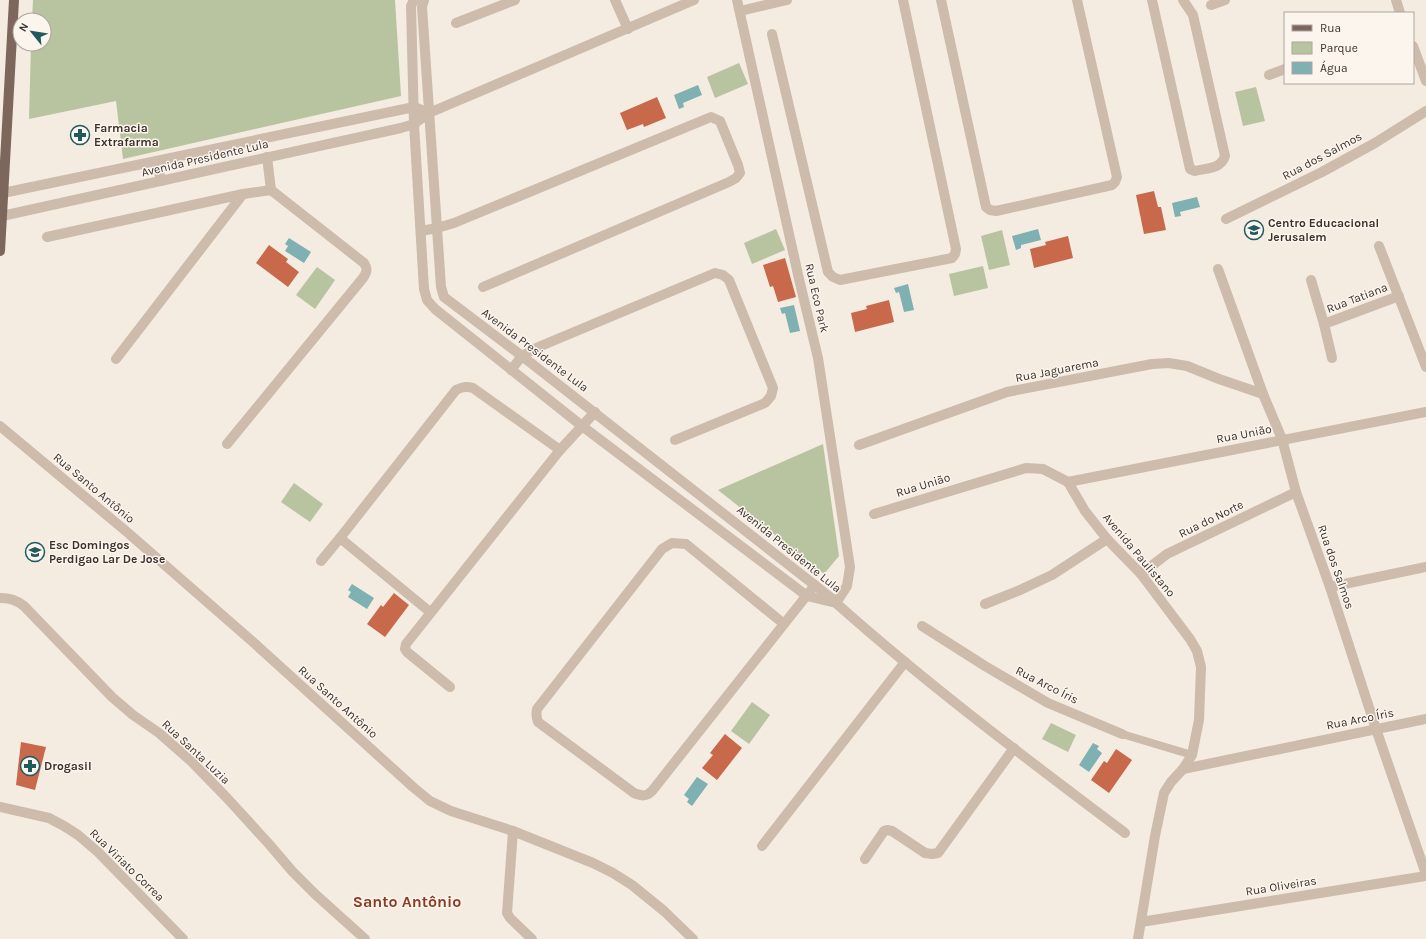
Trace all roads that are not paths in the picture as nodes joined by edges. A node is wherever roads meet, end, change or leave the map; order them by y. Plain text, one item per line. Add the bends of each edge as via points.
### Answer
1 (14, 0) edge
2 (414, 0) edge
3 (424, 0) edge
4 (515, 0) edge
5 (615, 0) edge
6 (694, 0) edge
7 (737, 0) edge
8 (787, 0) edge
9 (903, 0) edge
10 (941, 0) edge
11 (1077, 0) edge
12 (1152, 0) edge
13 (1183, 0) edge
14 (1225, 0) edge
15 (1396, 0) edge
16 (1211, 5) dead end
17 (740, 11) junction
18 (1400, 12) edge
19 (456, 23) dead end
20 (628, 29) junction
21 (772, 34) dead end
22 (1414, 48) edge
23 (1423, 63) edge
24 (1284, 69) edge
25 (1269, 75) dead end
26 (1426, 81) edge
27 (414, 107) junction
28 (1426, 111) edge
29 (429, 113) junction
30 (414, 124) junction
31 (268, 157) junction
32 (157, 161) junction
33 (161, 181) junction
34 (271, 190) junction
35 (3, 193) junction
36 (243, 194) junction
37 (2, 216) junction
38 (1226, 219) dead end
39 (437, 228) junction
40 (421, 231) junction
41 (47, 237) dead end
42 (1379, 246) dead end
43 (0, 251) edge
44 (1218, 270) dead end
45 (1311, 280) dead end
46 (483, 287) dead end
47 (1399, 296) junction
48 (1324, 324) junction
49 (522, 356) junction
50 (1332, 358) dead end
51 (116, 359) dead end
52 (1426, 367) edge
53 (511, 370) junction
54 (1264, 394) junction
55 (594, 412) junction
56 (1426, 412) edge
57 (0, 426) edge
58 (582, 426) junction
59 (1282, 439) junction
60 (675, 440) dead end
61 (227, 444) dead end
62 (859, 445) dead end
63 (560, 450) junction
64 (1068, 482) junction
65 (1296, 492) junction
66 (874, 514) dead end
67 (340, 538) junction
68 (1107, 539) junction
69 (321, 561) dead end
70 (1426, 567) edge
71 (1141, 574) junction
72 (816, 585) junction
73 (1330, 587) junction
74 (807, 596) junction
75 (0, 598) edge
76 (836, 603) junction
77 (985, 604) dead end
78 (430, 612) junction
79 (784, 624) junction
80 (922, 626) dead end
81 (905, 662) junction
82 (450, 687) dead end
83 (1426, 719) edge
84 (1376, 729) junction
85 (1122, 734) joint
86 (1014, 748) junction
87 (1192, 755) junction
88 (1183, 769) junction
89 (0, 807) edge
90 (513, 831) junction
91 (1125, 833) dead end
92 (762, 846) dead end
93 (865, 859) dead end
94 (1426, 875) edge
95 (1141, 922) junction
96 (183, 939) edge
97 (365, 939) edge
98 (532, 939) edge
99 (692, 939) edge
100 (1138, 939) edge

1 - 35 main road
2 - 27 street, Avenida Presidente Lula via 411,6
3 - 29 street, Avenida Presidente Lula via 422,7
4 - 19 street
5 - 20 street
6 - 20 street
7 - 17 street, Rua Eco Park
8 - 17 street
9 - 21 street via 956,248 952,258 840,280 832,277 828,272
10 - 11 street via 986,207 996,211 1112,185 1117,177
12 - 13 street via 1190,169 1195,172 1220,165 1225,156 1193,15
14 - 16 street
15 - 18 street
17 - 76 street, Rua Eco Park via 818,358 850,567 847,586
20 - 29 street
22 - 23 street
23 - 26 street
24 - 25 street
27 - 29 street
27 - 30 street, Avenida Presidente Lula
27 - 32 street, Avenida Presidente Lula
28 - 38 street, Rua dos Salmos via 1322,172
29 - 30 street, Avenida Presidente Lula
29 - 39 street, Avenida Presidente Lula
30 - 31 street, Avenida Presidente Lula
30 - 40 street, Avenida Presidente Lula
31 - 33 street, Avenida Presidente Lula
31 - 34 street
32 - 33 street
32 - 35 street, Avenida Presidente Lula
33 - 37 street, Avenida Presidente Lula
34 - 36 street
34 - 61 street via 364,263 367,271
35 - 37 main road
36 - 41 street
36 - 51 street
37 - 43 main road
39 - 40 street
39 - 46 street via 711,117 720,122 738,165 740,173 736,178
39 - 49 street, Avenida Presidente Lula via 444,297
40 - 53 street, Avenida Presidente Lula via 424,289 427,300
42 - 47 street
44 - 54 street, Rua dos Salmos
45 - 48 street
47 - 48 street, Rua Tatiana
47 - 52 street
48 - 50 street
49 - 53 street
49 - 55 street, Avenida Presidente Lula
49 - 60 street via 715,273 723,275 729,280 773,388 772,396 765,403
53 - 58 street, Avenida Presidente Lula
54 - 59 street, Rua dos Salmos
54 - 62 street, Rua Jaguarema via 1187,366 1152,364 1007,392
55 - 58 street
55 - 72 street, Avenida Presidente Lula
56 - 59 street, Rua União
57 - 90 street, Rua Santo Antônio via 241,631 430,801 451,811
58 - 63 street
58 - 74 street, Avenida Presidente Lula
59 - 64 street, Rua União
59 - 65 street, Rua dos Salmos
63 - 67 street via 473,388 462,387 456,390
63 - 78 street
64 - 66 street, Rua União via 1043,469 1026,468
64 - 68 street, Avenida Paulistano via 1085,511
65 - 71 street, Rua do Norte via 1167,554
65 - 73 street, Rua dos Salmos
67 - 69 street
67 - 78 street
68 - 71 street, Avenida Paulistano
68 - 77 street via 1052,575
70 - 73 street
71 - 87 street, Avenida Paulistano via 1197,651 1201,667 1200,700
72 - 74 street
72 - 76 street, Avenida Presidente Lula
73 - 84 street, Rua dos Salmos
74 - 76 street, Avenida Presidente Lula
74 - 79 street
75 - 97 street, Rua Santa Luzia via 10,598 24,606 112,697 190,761 292,871
76 - 81 street
78 - 82 street via 405,649
79 - 79 street via 686,544 672,543 662,549 537,709 536,717 538,722 634,793 648,795
80 - 85 street, Rua Arco Íris via 1048,703
81 - 86 street
81 - 92 street
83 - 84 street, Rua Arco Íris
84 - 88 street, Rua Arco Íris
84 - 94 street, Rua dos Salmos
85 - 87 lane, Rua Arco Íris
86 - 91 street
86 - 93 street via 938,853 925,853 887,830
87 - 88 street, Avenida Paulistano
88 - 95 street, Avenida Paulistano via 1164,793
89 - 96 street, Rua Viriato Correa via 49,818 78,835
90 - 98 street via 507,913
90 - 99 street, Rua Santo Antônio via 613,873 664,911
94 - 95 street, Rua Oliveiras
95 - 100 street, Avenida Paulistano

